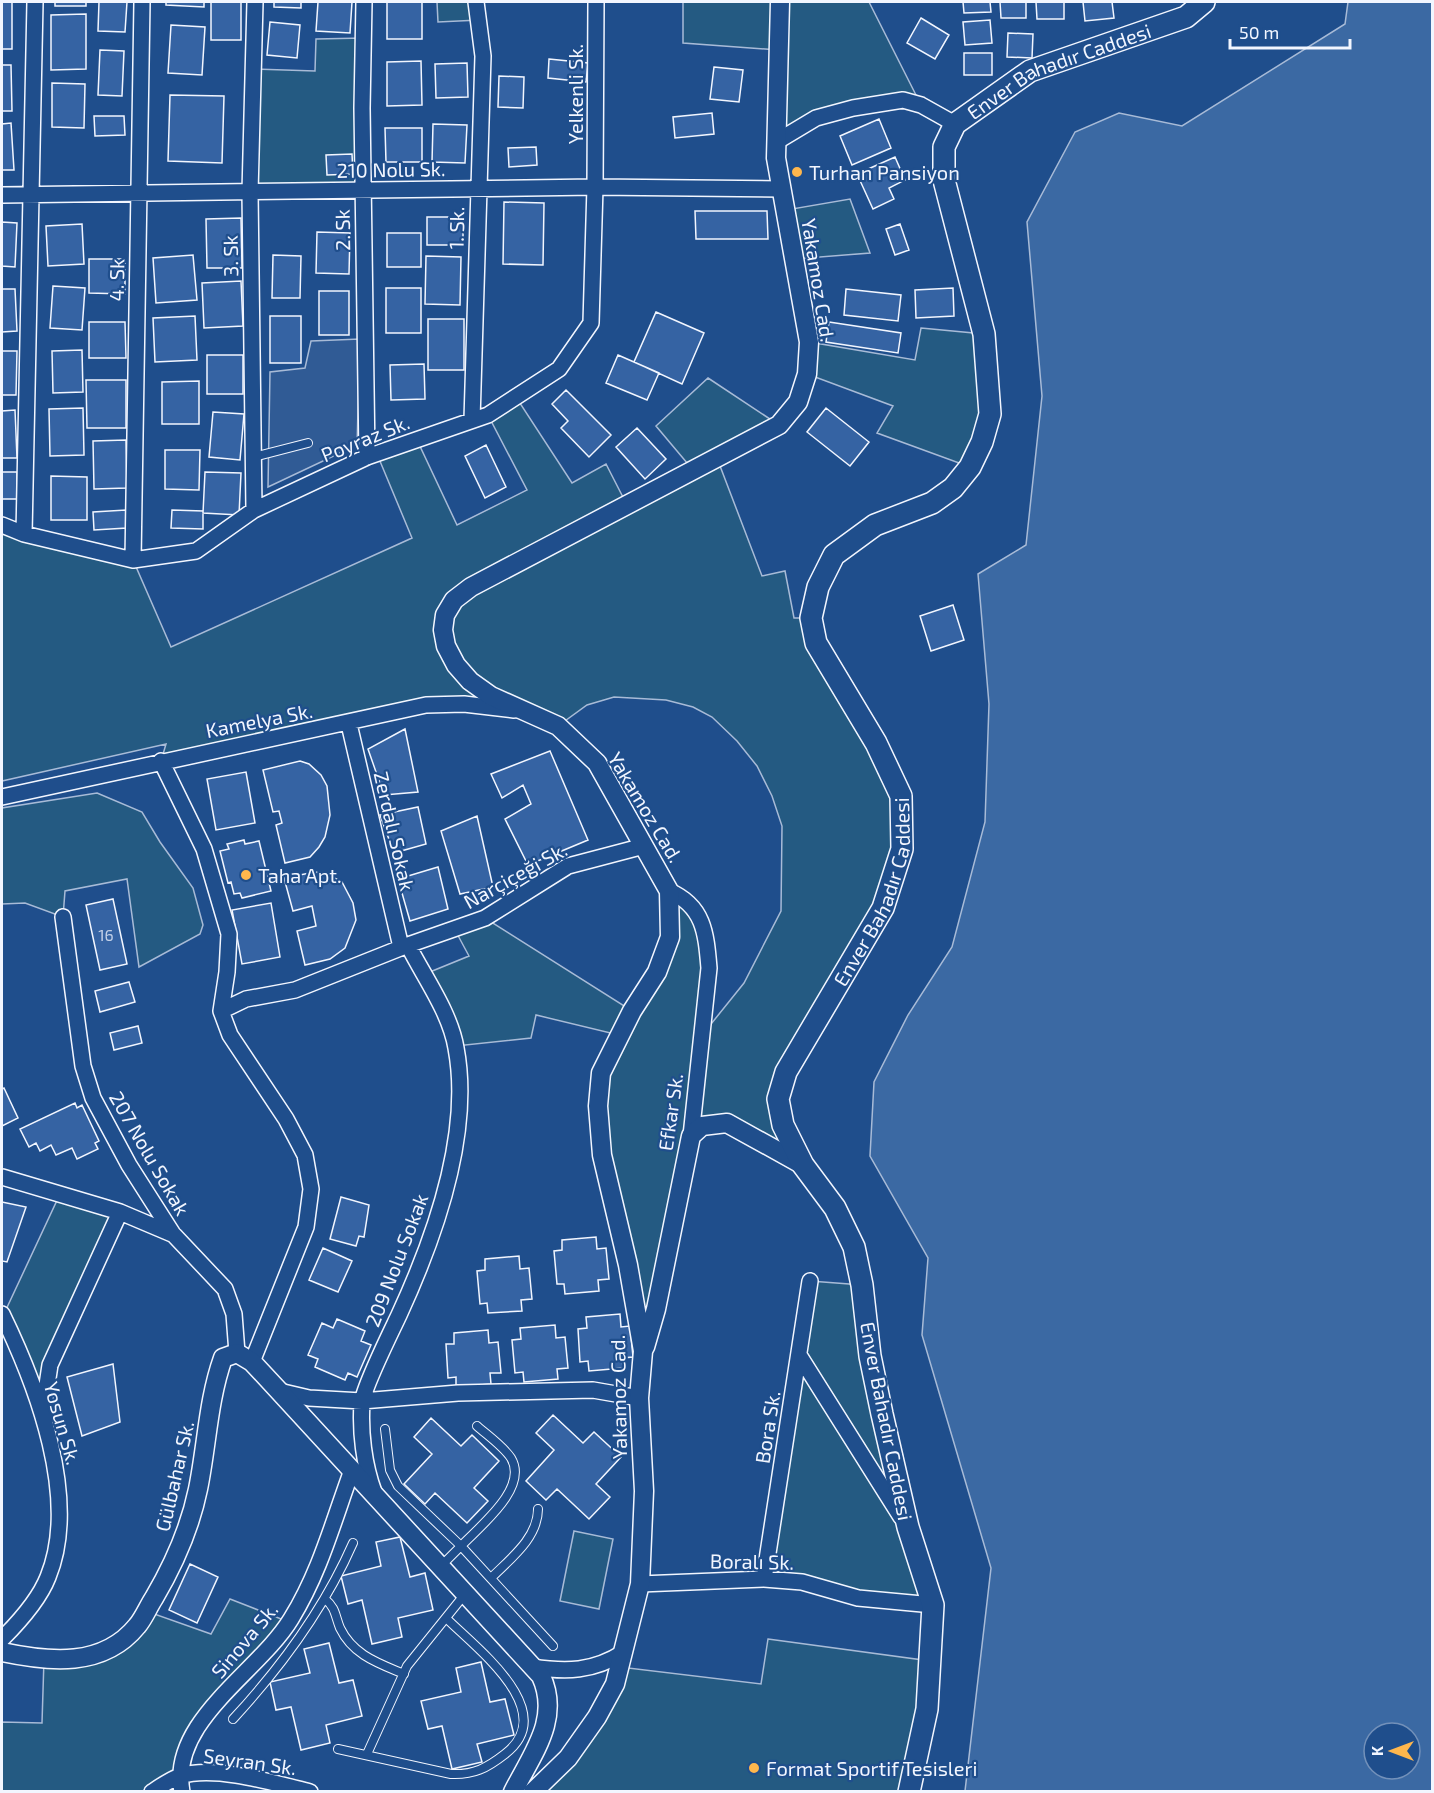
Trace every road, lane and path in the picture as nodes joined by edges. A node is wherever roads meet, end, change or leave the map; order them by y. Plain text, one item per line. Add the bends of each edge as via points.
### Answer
1 (35, 2) edge
2 (142, 2) edge
3 (255, 2) edge
4 (364, 2) edge
5 (476, 2) edge
6 (596, 2) edge
7 (780, 2) edge
8 (1204, 2) edge
9 (955, 124) junction
10 (776, 142) junction
11 (595, 187) junction
12 (478, 189) junction
13 (782, 189) junction
14 (363, 190) junction
15 (250, 192) junction
16 (139, 193) junction
17 (2, 195) edge
18 (32, 195) junction
19 (472, 420) junction
20 (308, 443) dead end
21 (254, 457) junction
22 (367, 457) junction
23 (254, 510) junction
24 (2, 525) edge
25 (24, 534) junction
26 (133, 560) junction
27 (526, 711) junction
28 (349, 724) junction
29 (161, 761) junction
30 (2, 797) edge
31 (644, 846) junction
32 (669, 891) junction
33 (63, 917) dead end
34 (405, 946) junction
35 (221, 1011) junction
36 (691, 1136) junction
37 (803, 1165) junction
38 (2, 1177) edge
39 (120, 1212) junction
40 (173, 1234) junction
41 (810, 1281) dead end
42 (2, 1314) edge
43 (643, 1351) junction
44 (799, 1355) junction
45 (245, 1358) junction
46 (279, 1391) junction
47 (639, 1398) junction
48 (362, 1401) junction
49 (477, 1426) dead end
50 (385, 1429) dead end
51 (57, 1467) junction
52 (352, 1470) junction
53 (375, 1495) junction
54 (538, 1509) dead end
55 (908, 1527) junction
56 (353, 1543) dead end
57 (462, 1546) junction
58 (440, 1567) junction
59 (491, 1578) junction
60 (764, 1579) junction
61 (640, 1584) junction
62 (465, 1594) junction
63 (325, 1599) junction
64 (933, 1605) junction
65 (446, 1618) junction
66 (2, 1639) edge
67 (553, 1646) dead end
68 (2, 1652) edge
69 (624, 1652) junction
70 (532, 1667) junction
71 (404, 1674) junction
72 (233, 1719) dead end
73 (338, 1749) dead end
74 (367, 1754) junction
75 (180, 1784) edge
76 (152, 1791) edge
77 (310, 1791) edge
78 (513, 1791) edge
79 (532, 1791) edge
80 (909, 1791) edge

1 - 18 street
2 - 16 street, 4. Sk
3 - 15 street, 3. Sk
4 - 14 street, 2. Sk
5 - 12 street, 1. Sk. via 483,56
6 - 11 street, Yelkenli Sk.
7 - 10 street, Yakamoz Cad.
8 - 9 main road, Enver Bahadır Caddesi via 1186,17 1030,71
9 - 10 street via 921,105 903,100 816,118
9 - 37 main road, Enver Bahadır Caddesi via 944,147 944,180 984,334 990,414 970,467 953,488 932,503 875,525 834,555 818,587 811,618 816,644 876,743 901,796 902,849 883,908 786,1072 778,1099 783,1125
10 - 13 street, Yakamoz Cad.
11 - 12 street, 210 Nolu Sk.
11 - 13 street, 210 Nolu Sk.
11 - 19 street, Poyraz Sk. via 591,323 559,369 488,415
12 - 14 street, 210 Nolu Sk.
12 - 19 street, 1. Sk.
13 - 27 street, Yakamoz Cad. via 809,342 807,374 798,402 779,425 471,587 454,600 445,615 446,646 456,665 492,696
14 - 15 street, 210 Nolu Sk.
14 - 22 street, 2. Sk
15 - 16 street, 210 Nolu Sk.
15 - 21 street, 3. Sk
16 - 18 street, 210 Nolu Sk.
16 - 26 street, 4. Sk
17 - 18 street, 210 Nolu Sk.
18 - 25 street
19 - 22 street, Poyraz Sk.
20 - 21 lane
21 - 23 street, 3. Sk
22 - 23 street, Poyraz Sk.
23 - 26 street, Poyraz Sk. via 196,551
24 - 25 street, Poyraz Sk.
25 - 26 street, Poyraz Sk.
27 - 28 street, Kamelya Sk. via 464,704 426,705
27 - 31 street, Yakamoz Cad. via 558,726 597,764
28 - 29 street, Kamelya Sk.
28 - 34 street, Zerdalı Sokak
29 - 30 street, Kamelya Sk.
29 - 35 street via 204,849 229,934
31 - 32 street, Yakamoz Cad.
31 - 34 street, Narçiçeği Sk. via 568,866 485,918
32 - 36 street, Efkar Sk. via 685,898 698,913 707,940 709,968
32 - 43 street, Yakamoz Cad. via 670,937 657,972 601,1073 598,1106 602,1155
33 - 40 street, 207 Nolu Sokak via 83,1066 93,1098
34 - 35 street via 295,990 246,999
34 - 48 street, 209 Nolu Sokak via 442,1010 456,1046 456,1127 438,1221
35 - 45 street via 230,1035 305,1155 312,1189 306,1227
36 - 37 street via 702,1126 727,1123
36 - 43 street, Efkar Sk. via 656,1309
37 - 55 main road, Enver Bahadır Caddesi via 835,1208 854,1247 870,1356
38 - 39 street
39 - 40 street
39 - 51 street via 50,1365 45,1398
40 - 45 street, 207 Nolu Sokak via 225,1289
41 - 44 street, Bora Sk.
42 - 51 street, Yosun Sk.
43 - 47 street, Yakamoz Cad.
44 - 55 street
44 - 60 street, Bora Sk.
45 - 46 street
45 - 68 street, Gülbahar Sk. via 223,1358 216,1377 198,1490 184,1539 137,1626 113,1647 92,1656 62,1660
46 - 48 street via 309,1398
46 - 52 street
47 - 48 street via 593,1390 458,1393
47 - 61 street, Yakamoz Cad. via 644,1491
48 - 53 street via 366,1470
49 - 57 lane via 509,1456 514,1465 514,1484 505,1501
50 - 57 lane via 390,1470 398,1486
51 - 66 street, Yosun Sk. via 61,1522 48,1578
52 - 53 street
52 - 75 street, Sinova Sk. via 326,1551 290,1622 186,1744
53 - 58 street
54 - 59 lane via 534,1530
55 - 64 main road, Enver Bahadır Caddesi
56 - 63 lane
57 - 58 lane
57 - 59 lane
58 - 62 street
59 - 67 lane
60 - 61 street, Boralı Sk.
60 - 64 street, Boralı Sk. via 802,1582 858,1599
61 - 69 street, Yakamoz Cad.
62 - 65 lane
62 - 70 street
63 - 71 lane via 336,1612 348,1641 361,1655
63 - 72 lane via 263,1687
64 - 80 main road, Enver Bahadır Caddesi via 927,1709
65 - 71 lane
65 - 74 lane via 516,1690 524,1713 522,1733 511,1749 487,1768 467,1774 451,1774
69 - 70 street via 609,1662 566,1672
69 - 79 street, Yakamoz Cad. via 615,1684 597,1718 568,1758
70 - 78 street via 548,1691 550,1710 545,1729
71 - 74 lane
73 - 74 lane
75 - 76 street, Seyran Sk.
75 - 77 street, Seyran Sk. via 196,1773 231,1775

